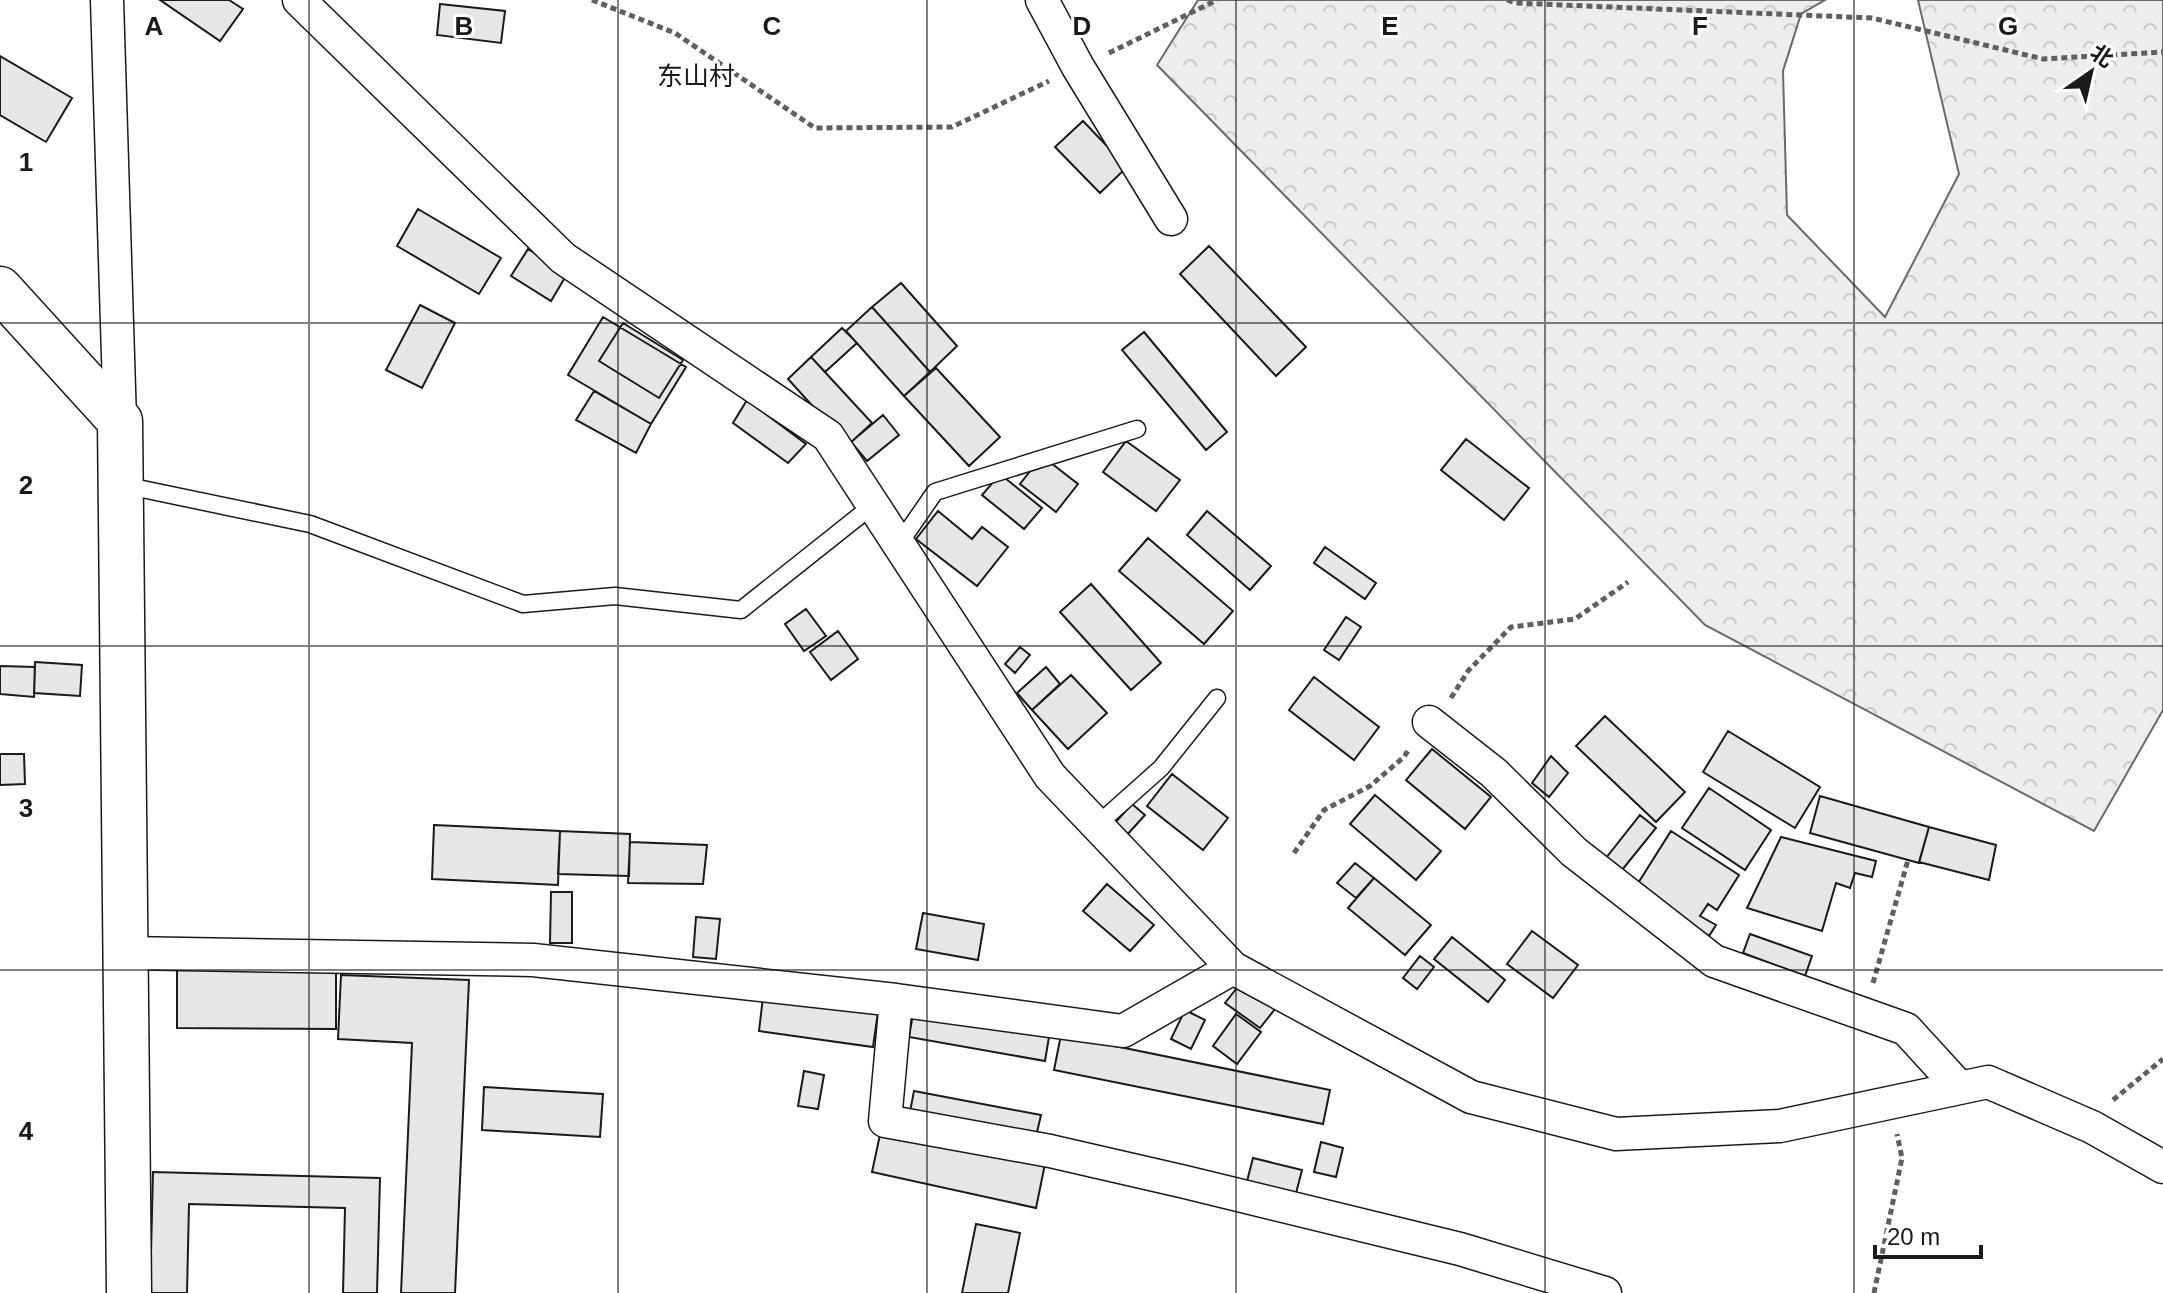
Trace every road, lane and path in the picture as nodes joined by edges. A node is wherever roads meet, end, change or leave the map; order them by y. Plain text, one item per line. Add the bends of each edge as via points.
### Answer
1 (107, 0) edge
2 (299, 0) edge
3 (592, 0) edge
4 (1042, 0) edge
5 (1217, 0) edge
6 (1507, 0) edge
7 (2163, 52) edge
8 (1078, 67) junction
9 (1171, 219) dead end
10 (0, 289) edge
11 (120, 421) junction
12 (1137, 429) dead end
13 (121, 485) junction
14 (873, 505) junction
15 (899, 544) junction
16 (1217, 698) dead end
17 (1429, 722) dead end
18 (1097, 825) junction
19 (1908, 860) dead end
20 (126, 953) junction
21 (1233, 968) junction
22 (896, 1000) junction
23 (1864, 1014) junction
24 (2163, 1059) edge
25 (1959, 1087) junction
26 (1890, 1102) junction
27 (2084, 1124) junction
28 (2163, 1167) edge
29 (129, 1293) edge
30 (1605, 1293) edge
31 (1874, 1293) edge

1 - 11 street
2 - 14 street via 563,258 828,436
3 - 8 path via 675,33 815,128 952,127
4 - 8 street
5 - 8 path
6 - 7 path via 1872,18 2043,59
8 - 9 street
10 - 11 street
11 - 13 street
12 - 15 lane via 935,492
13 - 14 lane via 310,524 523,604 615,596 741,610
13 - 20 street
14 - 15 street
15 - 18 street via 1050,776
16 - 18 lane via 1161,768
17 - 23 street via 1494,773 1574,852 1714,961
18 - 21 street
19 - 23 path
20 - 22 street via 533,960
20 - 29 street
21 - 22 street via 1123,1031
21 - 26 street via 1471,1097 1616,1134 1780,1126
22 - 30 street via 885,1121 1200,1186 1460,1249
23 - 25 street via 1906,1029
24 - 27 path
25 - 26 street
25 - 27 street via 1988,1082
26 - 31 path via 1902,1158
27 - 28 street

